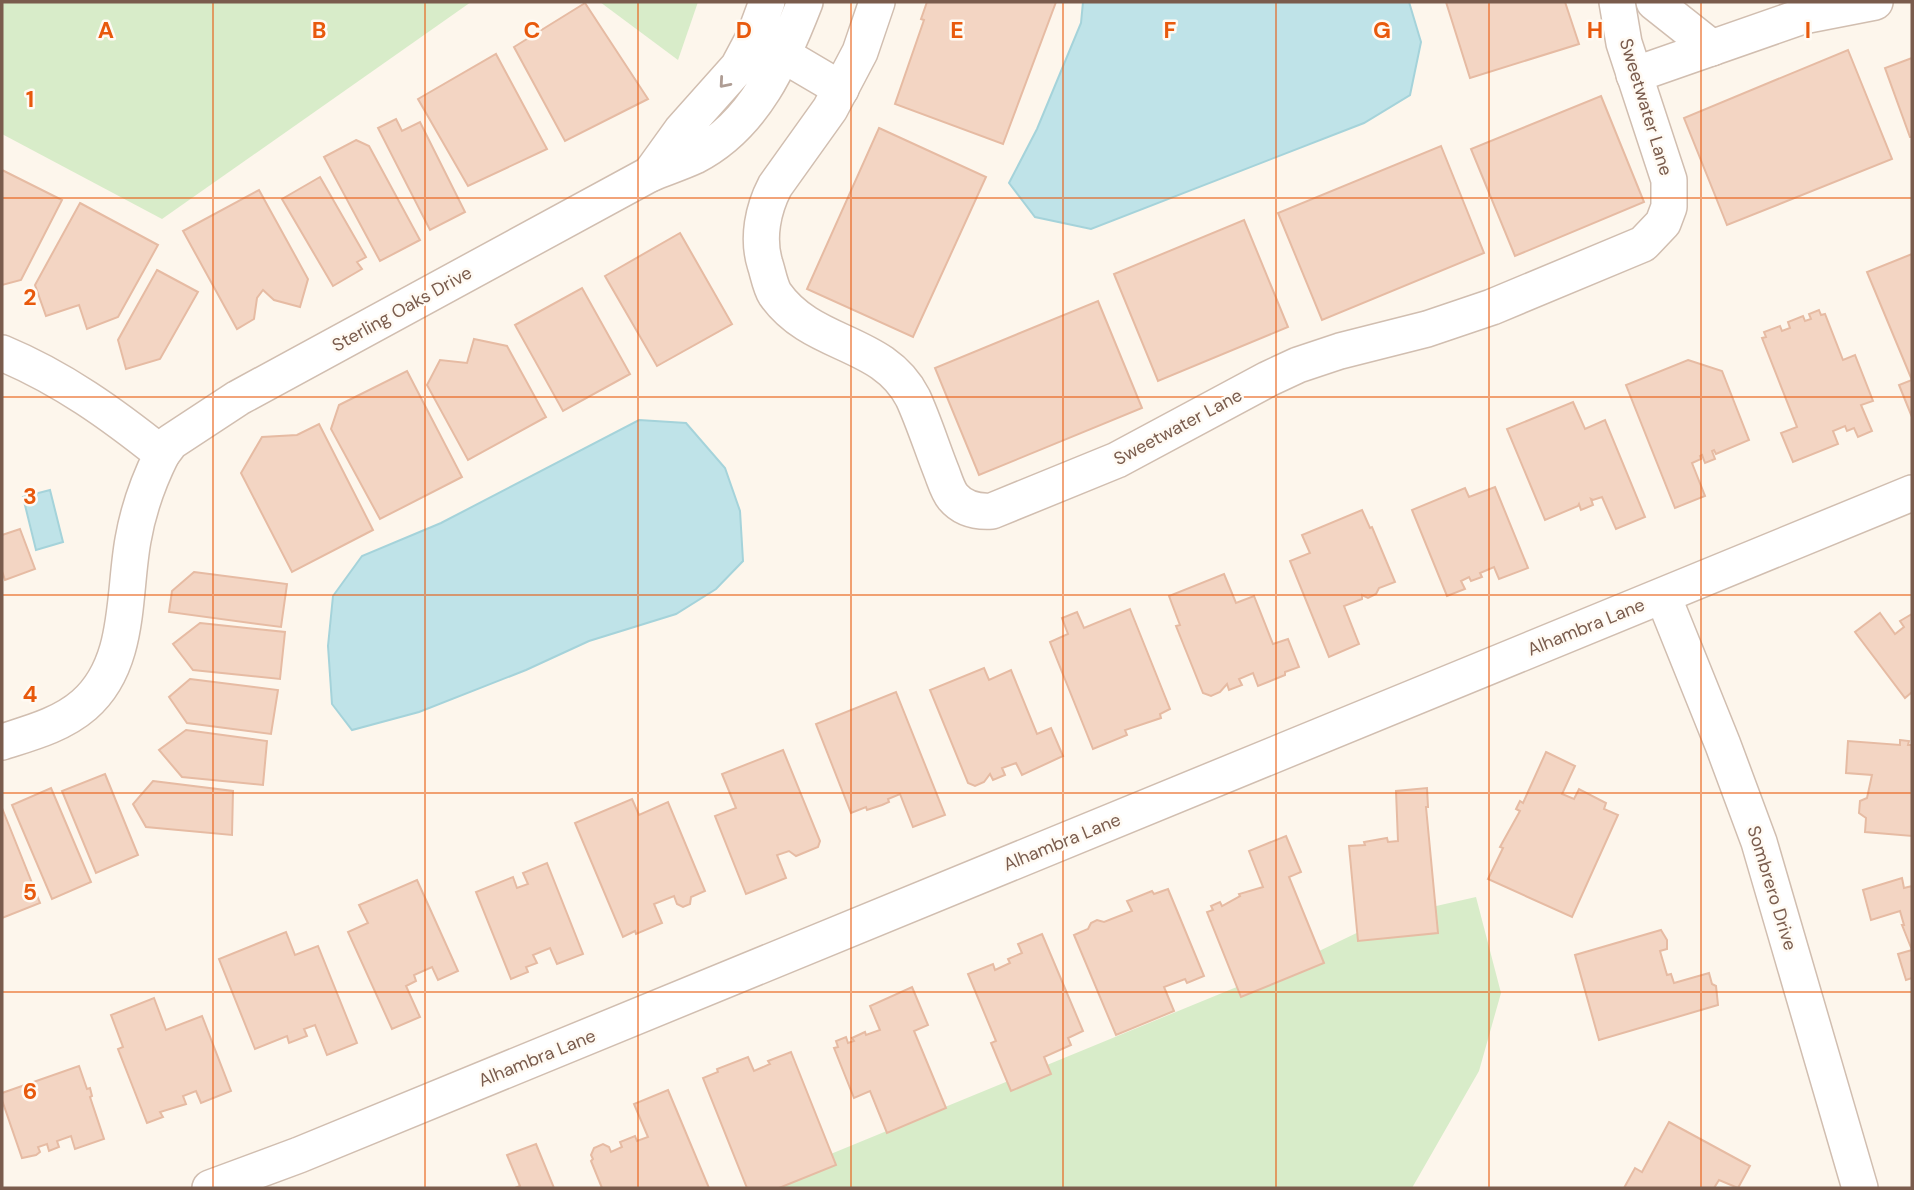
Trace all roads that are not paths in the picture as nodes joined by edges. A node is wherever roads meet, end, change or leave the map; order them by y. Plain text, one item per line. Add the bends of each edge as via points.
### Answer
1 (767, 2) edge
2 (805, 2) edge
3 (877, 2) edge
4 (1617, 2) edge
5 (1654, 2) edge
6 (1875, 2) edge
7 (769, 46) junction
8 (1712, 48) junction
9 (1634, 75) junction
10 (841, 89) junction
11 (2, 353) edge
12 (162, 454) junction
13 (1912, 493) edge
14 (1663, 596) junction
15 (2, 742) edge
16 (210, 1188) edge
17 (1860, 1188) edge

1 - 7 street, Sterling Oaks Drive
2 - 7 street, Sterling Oaks Drive
3 - 10 street, Sweetwater Lane
4 - 9 street, Sweetwater Lane
5 - 8 street
6 - 8 street via 1804,16
7 - 10 street
7 - 12 street, Sterling Oaks Drive via 738,67 650,174 237,398 180,435
8 - 9 street
9 - 10 street, Sweetwater Lane via 1670,192 1663,223 1643,244 1492,307 1298,365 1117,460 992,511 970,509 951,495 912,397 898,375 876,358 794,317 774,292 763,258 761,230 767,200
11 - 12 street via 53,377 107,411
12 - 15 street, Sterling Oaks Drive via 133,538 120,641 107,676 70,716
13 - 14 street, Alhambra Lane
14 - 16 street, Alhambra Lane via 299,1156
14 - 17 street, Sombrero Drive via 1759,842

